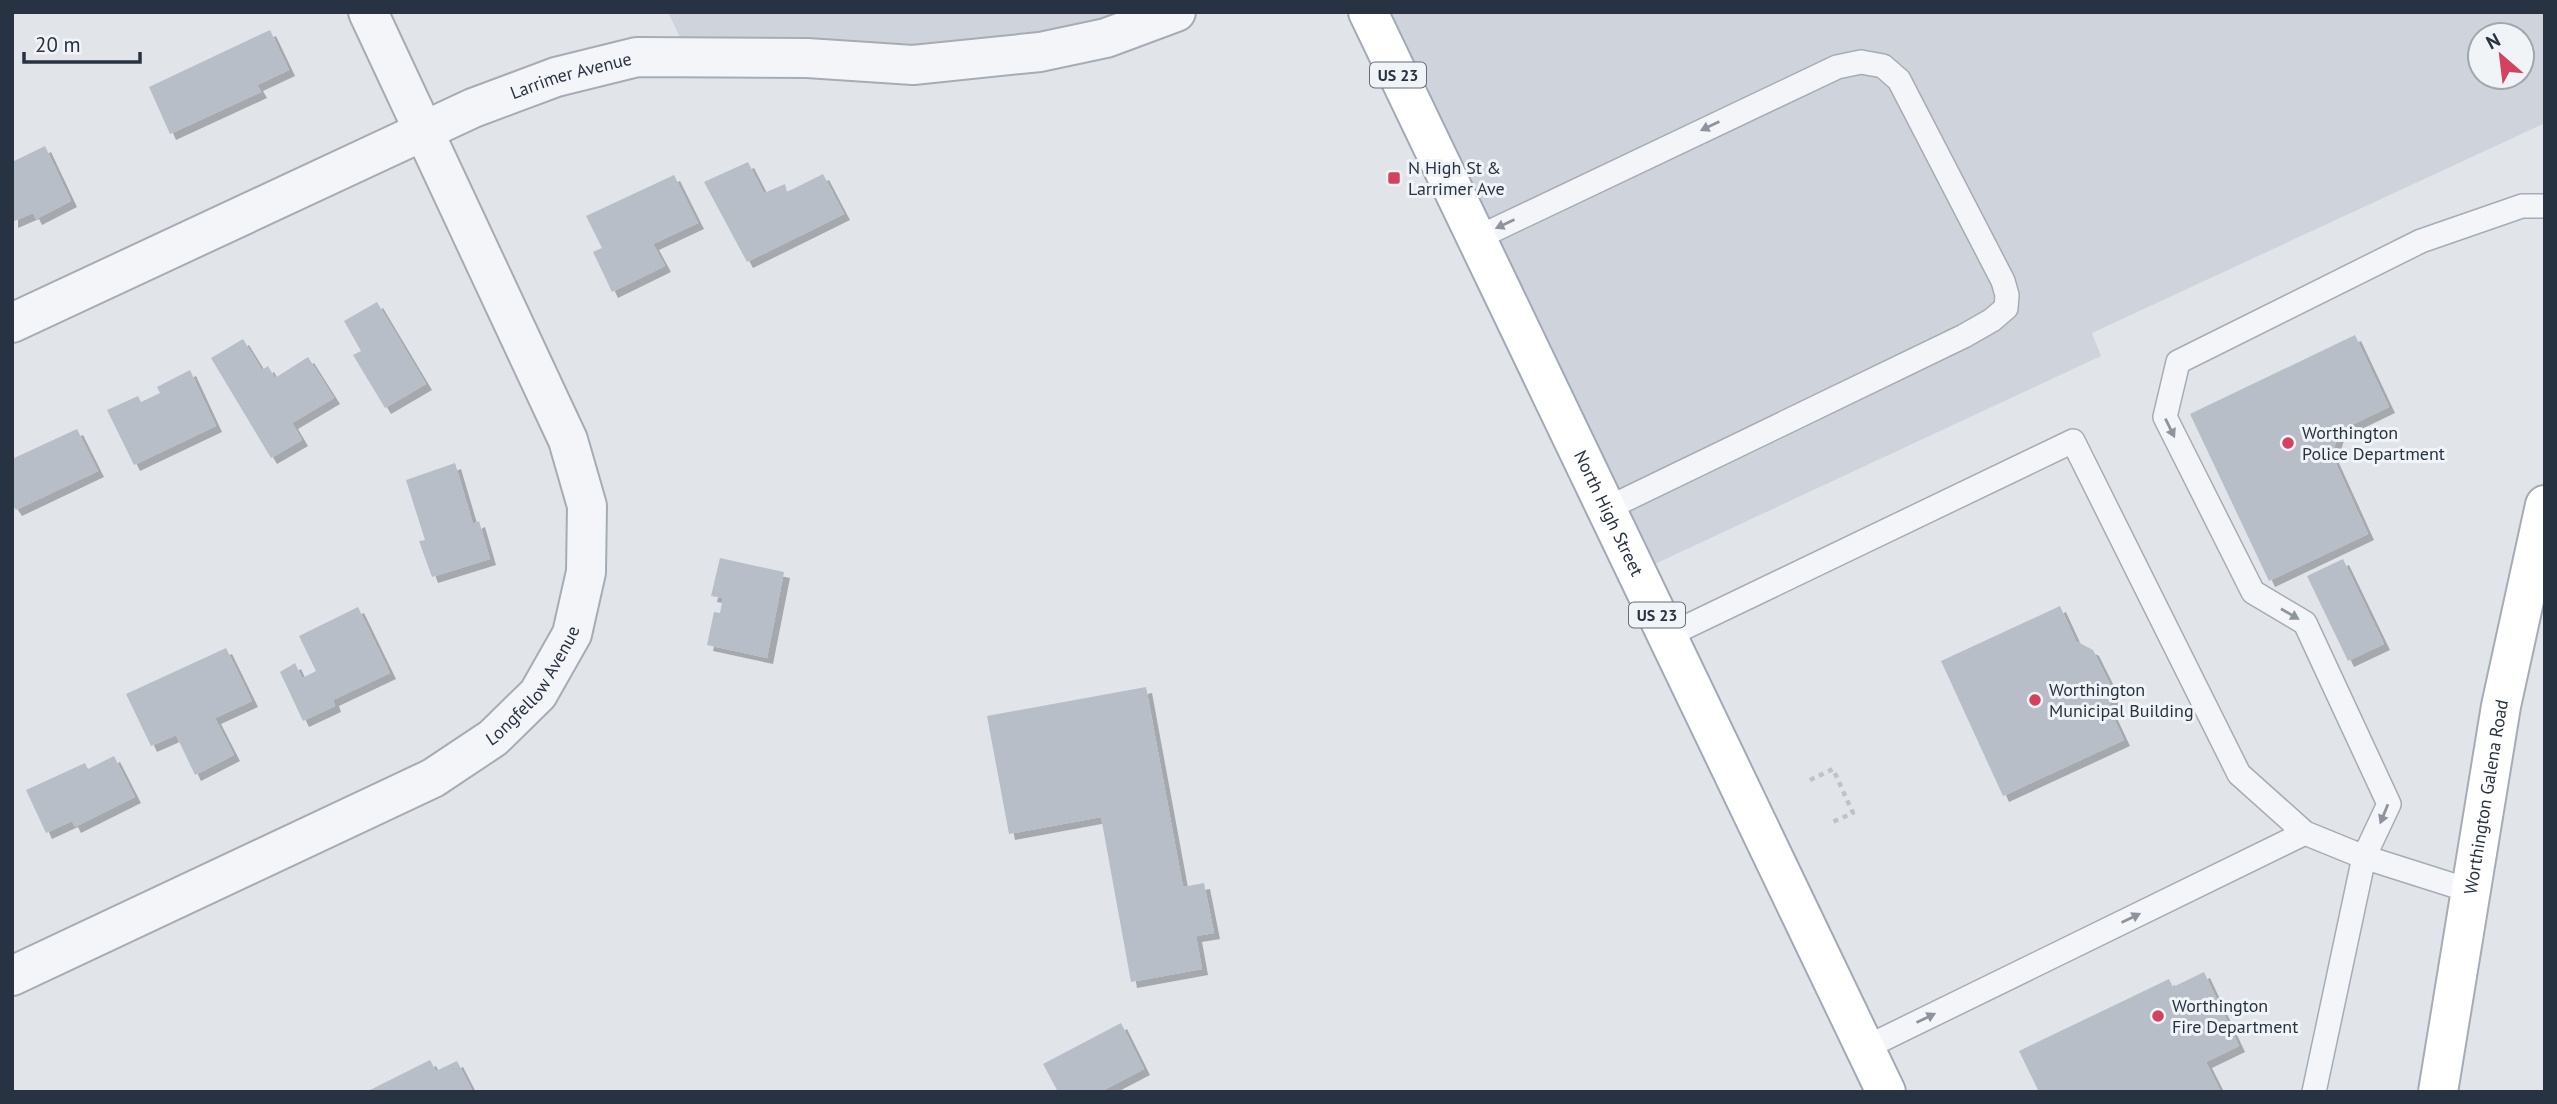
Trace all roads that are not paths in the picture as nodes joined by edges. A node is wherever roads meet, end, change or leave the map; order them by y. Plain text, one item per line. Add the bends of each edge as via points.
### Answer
1 (368, 12) edge
2 (1176, 12) edge
3 (1368, 12) edge
4 (423, 132) junction
5 (2545, 206) edge
6 (1476, 238) junction
7 (12, 323) edge
8 (2545, 505) edge
9 (1606, 509) junction
10 (1667, 636) junction
11 (2305, 833) junction
12 (2364, 857) junction
13 (2471, 891) junction
14 (12, 976) edge
15 (1865, 1048) junction
16 (1886, 1092) edge
17 (2314, 1092) edge
18 (2438, 1092) edge

1 - 4 street, Longfellow Avenue
2 - 4 street, Larrimer Avenue via 1106,38 1040,52 913,65 807,58 636,57 556,77
3 - 6 main road, North High Street / US 23
4 - 7 street, Larrimer Avenue
4 - 14 street, Longfellow Avenue via 568,440 587,506 586,572 572,634 538,694 493,738 433,778
5 -> 12 lane via 2522,206 2421,240 2178,362 2165,418 2253,592 2305,623 2389,804
6 - 9 main road, North High Street / US 23
9 -> 6 lane via 1964,337 2006,308 2003,281 1899,80 1883,66 1861,62 1837,67
8 - 13 main road, Worthington Galena Road via 2501,706
9 - 10 main road, North High Street / US 23
10 - 11 lane via 2073,441 2239,774
10 - 15 main road, North High Street / US 23
11 - 12 lane
15 -> 11 lane
12 - 13 lane
12 - 17 lane
13 - 18 main road, Worthington Galena Road
15 - 16 main road, North High Street / US 23

